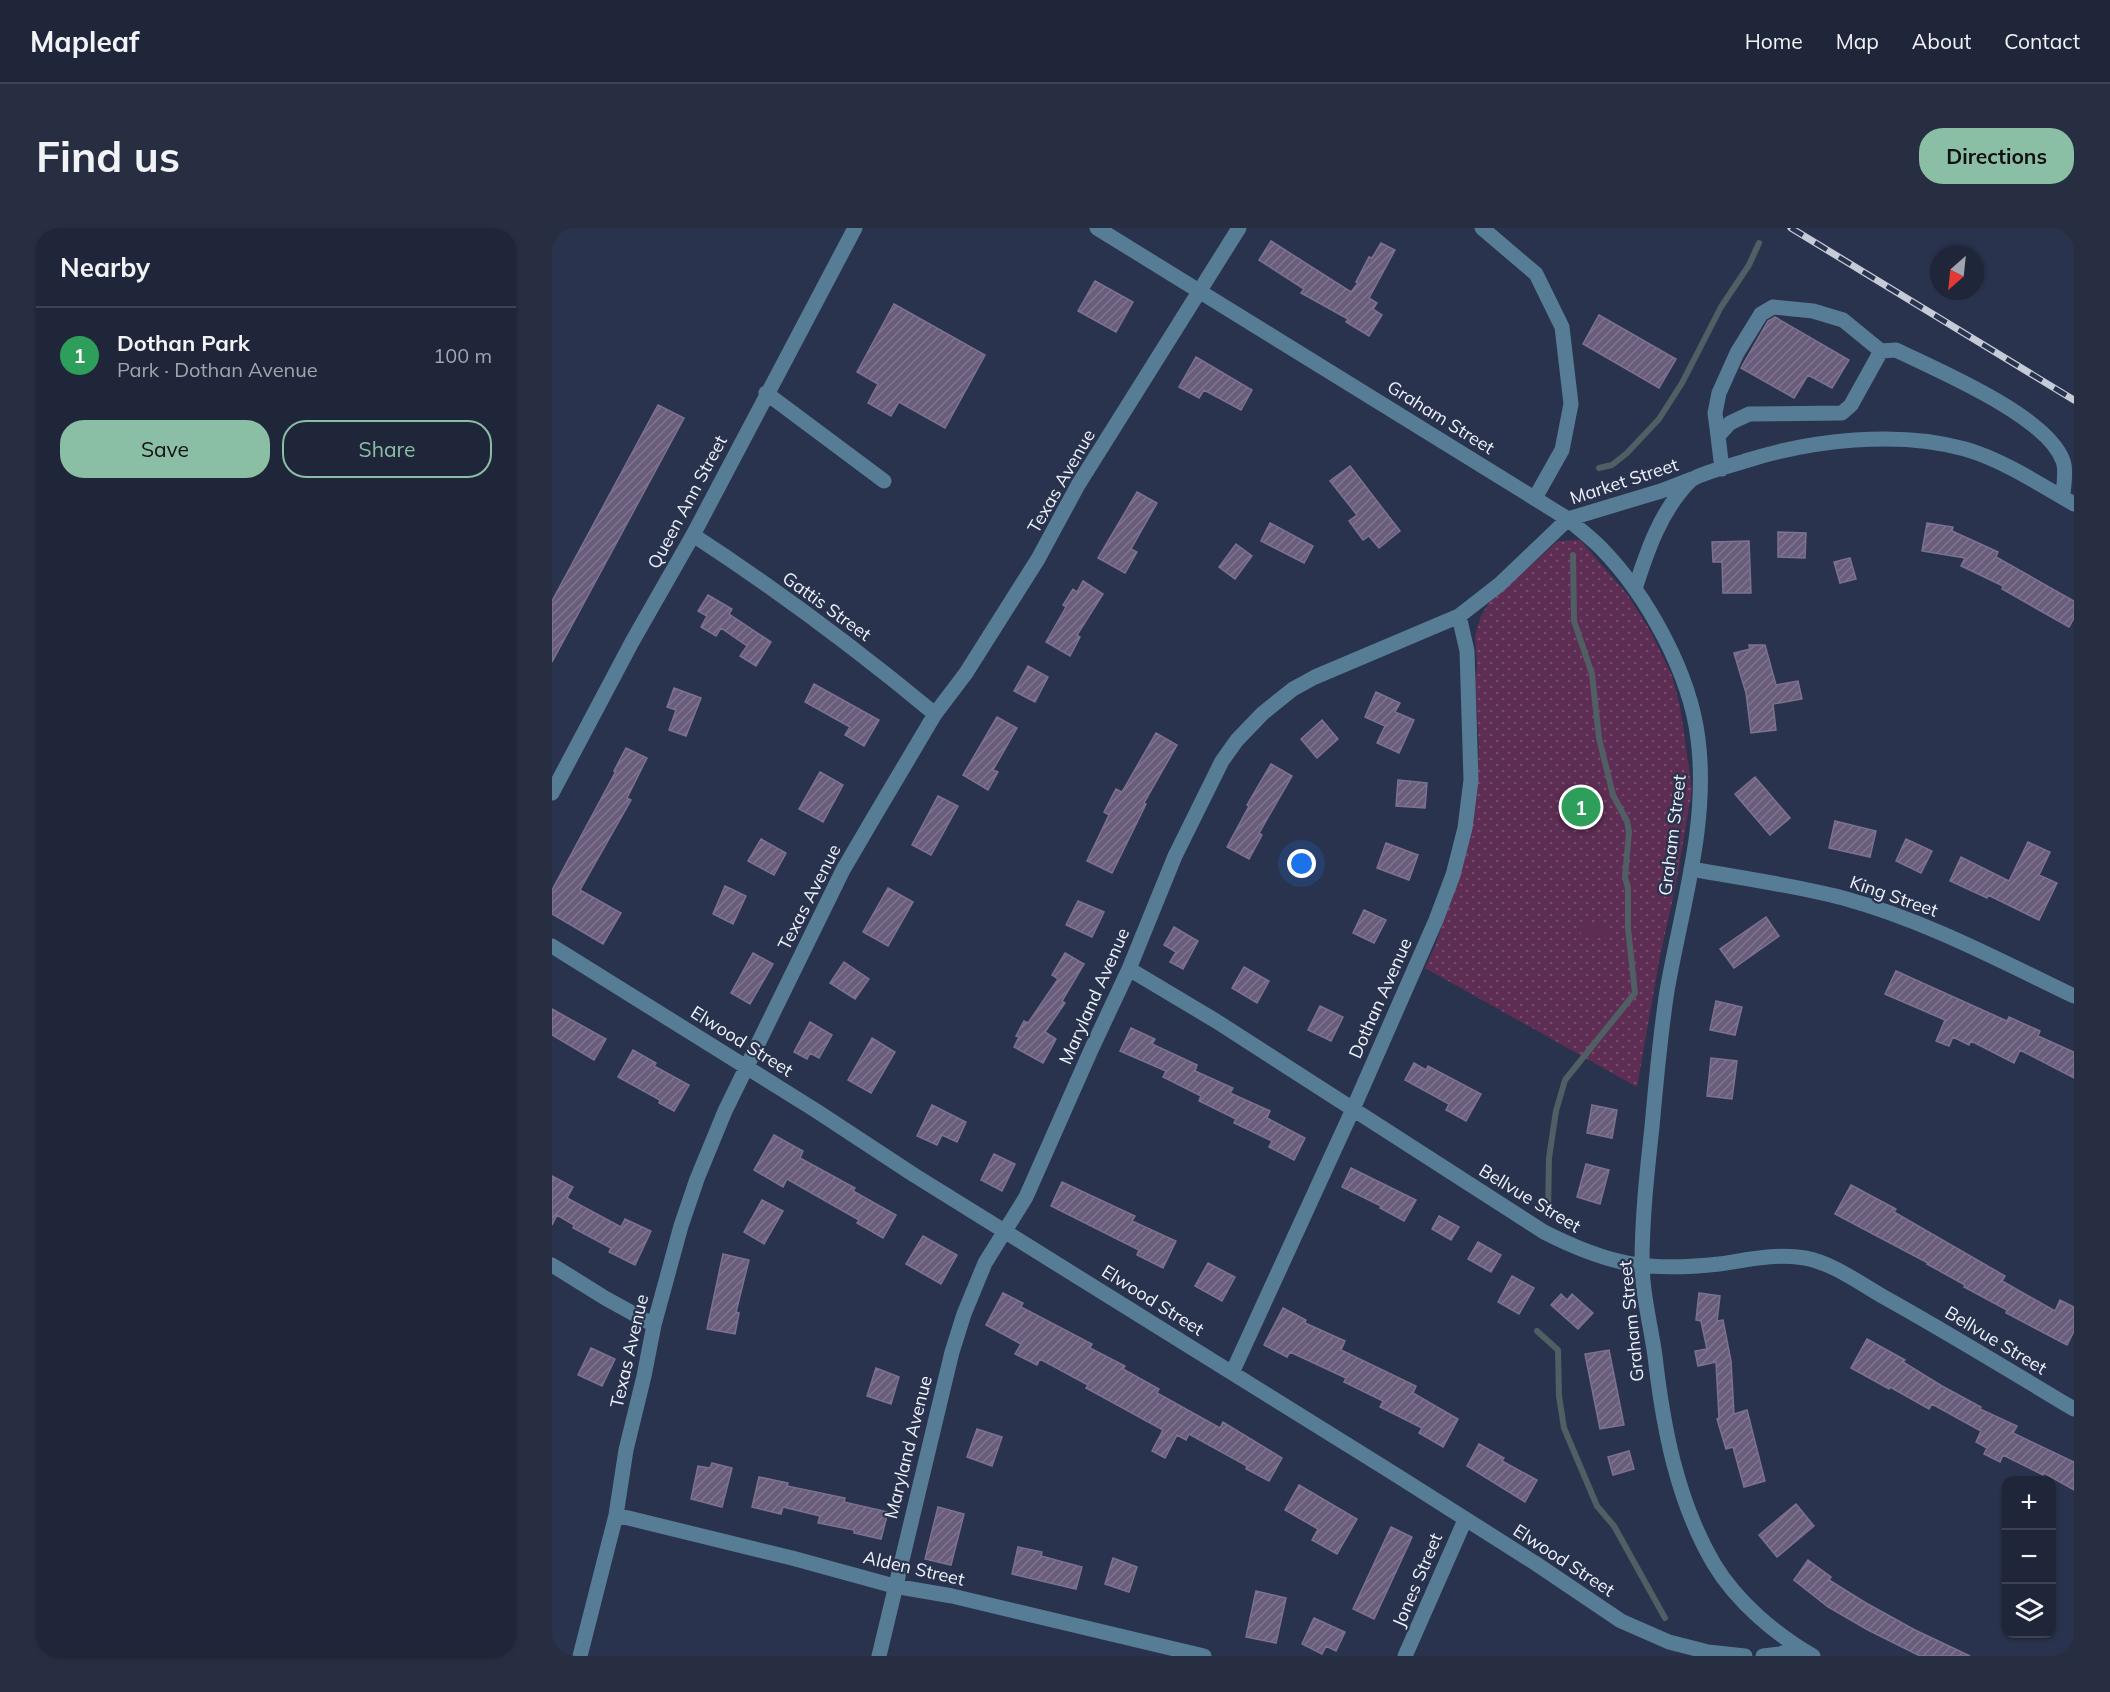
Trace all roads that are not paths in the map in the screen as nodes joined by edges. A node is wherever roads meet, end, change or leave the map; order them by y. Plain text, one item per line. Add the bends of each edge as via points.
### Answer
1 (855, 228) edge
2 (1097, 228) edge
3 (1239, 228) edge
4 (1482, 228) edge
5 (1200, 291) junction
6 (1881, 351) junction
7 (766, 393) junction
8 (1718, 436) junction
9 (1722, 469) junction
10 (1692, 479) junction
11 (884, 481) dead end
12 (1535, 498) junction
13 (2068, 501) edge
14 (1568, 519) junction
15 (693, 535) junction
16 (1635, 589) junction
17 (1459, 616) junction
18 (935, 714) junction
19 (552, 793) edge
20 (1691, 869) junction
21 (552, 946) edge
22 (1129, 969) junction
23 (2074, 996) edge
24 (746, 1068) junction
25 (1353, 1109) junction
26 (1004, 1231) junction
27 (552, 1265) edge
28 (1642, 1266) junction
29 (654, 1325) junction
30 (1232, 1373) junction
31 (2074, 1409) edge
32 (616, 1515) junction
33 (1465, 1520) junction
34 (894, 1586) junction
35 (1798, 1647) junction
36 (580, 1656) edge
37 (879, 1656) edge
38 (1204, 1656) edge
39 (1405, 1656) edge
40 (1745, 1656) edge
41 (1763, 1656) edge
42 (1813, 1656) edge

1 - 7 street, Queen Ann Street
2 - 5 street, Graham Street
3 - 5 street, Texas Avenue
4 - 12 street via 1536,274 1562,327 1571,404 1562,450
5 - 12 street, Graham Street
5 - 18 street, Texas Avenue via 1078,485 1032,569
6 - 8 street via 1851,405 1842,413 1749,414 1730,423
6 - 8 street via 1843,320 1814,311 1773,307 1761,314 1719,393 1715,412
6 - 13 street via 1896,350 1985,394 2034,426 2055,445 2064,463
7 - 11 street
7 - 15 street, Queen Ann Street
8 - 9 street
9 - 10 street, Market Street
9 - 13 street, Market Street via 1813,445 1911,440 1966,449 2001,463
10 - 14 street, Market Street
10 - 16 street via 1662,520
12 - 14 street, Graham Street
14 - 16 street, Graham Street via 1601,549
14 - 17 street, Maryland Avenue via 1500,584
15 - 18 street, Gattis Street via 893,679
15 - 19 street, Queen Ann Street
16 - 20 street, Graham Street via 1676,664 1689,696 1698,737 1699,810
17 - 22 street, Maryland Avenue via 1315,677 1293,689 1243,733 1222,761 1200,803
17 - 25 street, Dothan Avenue via 1467,651 1471,747 1465,828 1439,912
18 - 24 street, Texas Avenue via 843,870
20 - 23 street, King Street via 1844,899 1928,928
20 - 28 street, Graham Street via 1659,1050
21 - 24 street, Elwood Street
22 - 25 street, Bellvue Street
22 - 26 street, Maryland Avenue via 1026,1197
24 - 26 street, Elwood Street
24 - 29 street, Texas Avenue via 697,1179
25 - 28 street, Bellvue Street via 1544,1232 1580,1250
25 - 30 street, Dothan Avenue
26 - 30 street, Elwood Street
26 - 34 street, Maryland Avenue via 985,1263 952,1352
27 - 29 street
28 - 31 street, Bellvue Street via 1807,1258 1893,1302
28 - 35 street, Graham Street via 1666,1433 1697,1533 1738,1596
29 - 32 street, Texas Avenue
30 - 33 street, Elwood Street
32 - 34 street, Alden Street
32 - 36 street, Texas Avenue
33 - 39 street, Jones Street
33 - 40 street, Elwood Street via 1644,1633 1698,1649
34 - 37 street, Maryland Avenue
34 - 38 street, Alden Street via 952,1596
35 - 41 street
35 - 42 street, Graham Street

